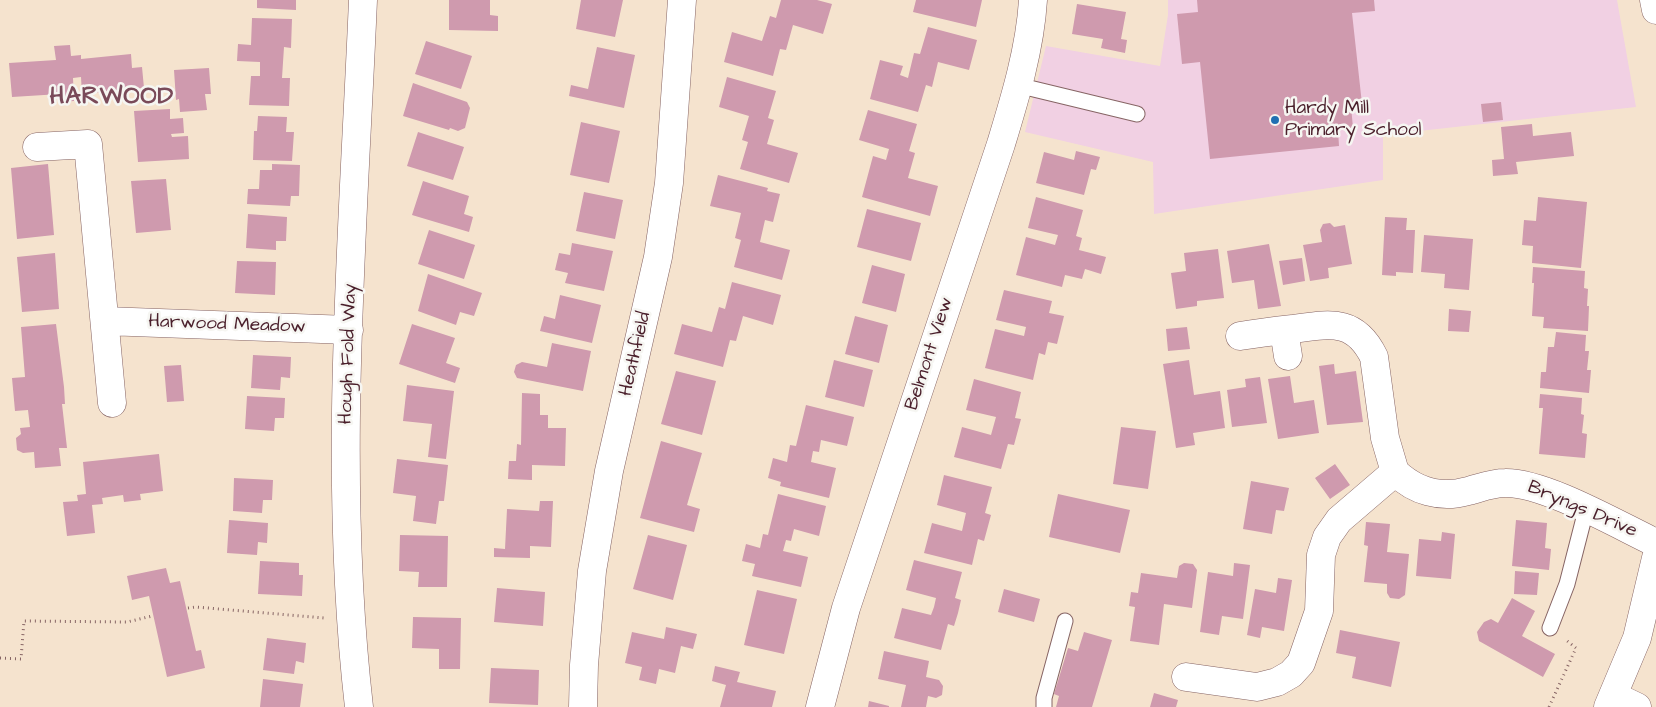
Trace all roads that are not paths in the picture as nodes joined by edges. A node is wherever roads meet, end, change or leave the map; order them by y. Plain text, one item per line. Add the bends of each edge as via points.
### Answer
1 (363, 0) edge
2 (682, 0) edge
3 (1033, 0) edge
4 (1654, 0) edge
5 (1656, 10) edge
6 (1017, 85) junction
7 (1137, 114) dead end
8 (37, 147) dead end
9 (105, 321) junction
10 (349, 330) junction
11 (1240, 336) dead end
12 (112, 403) dead end
13 (1395, 472) junction
14 (1586, 510) junction
15 (1656, 543) edge
16 (1656, 558) edge
17 (1065, 621) dead end
18 (1550, 628) road end
19 (1186, 677) dead end
20 (1620, 703) edge
21 (359, 707) edge
22 (583, 707) edge
23 (820, 707) edge
24 (1044, 707) edge

1 - 10 street, Hough Fold Way
2 - 22 street, Heathfield via 670,183 658,257 609,470 595,552
3 - 6 street, Belmont View
4 - 5 street
6 - 7 lane
6 - 23 street, Belmont View via 1001,144 846,608
8 - 9 street via 88,144
9 - 10 street, Harwood Meadow
9 - 12 street
10 - 21 street, Hough Fold Way via 346,515
11 - 13 street via 1286,343 1329,324 1344,326 1358,334 1369,346 1377,372 1385,438
13 - 14 street, Bryngs Drive via 1422,491 1447,495 1488,485 1523,483
13 - 19 street via 1339,520 1327,537 1321,555 1319,611 1296,668 1277,682 1257,687 1224,671
14 - 15 street, Bryngs Drive
14 - 18 lane via 1567,584
16 - 20 street
17 - 24 lane

